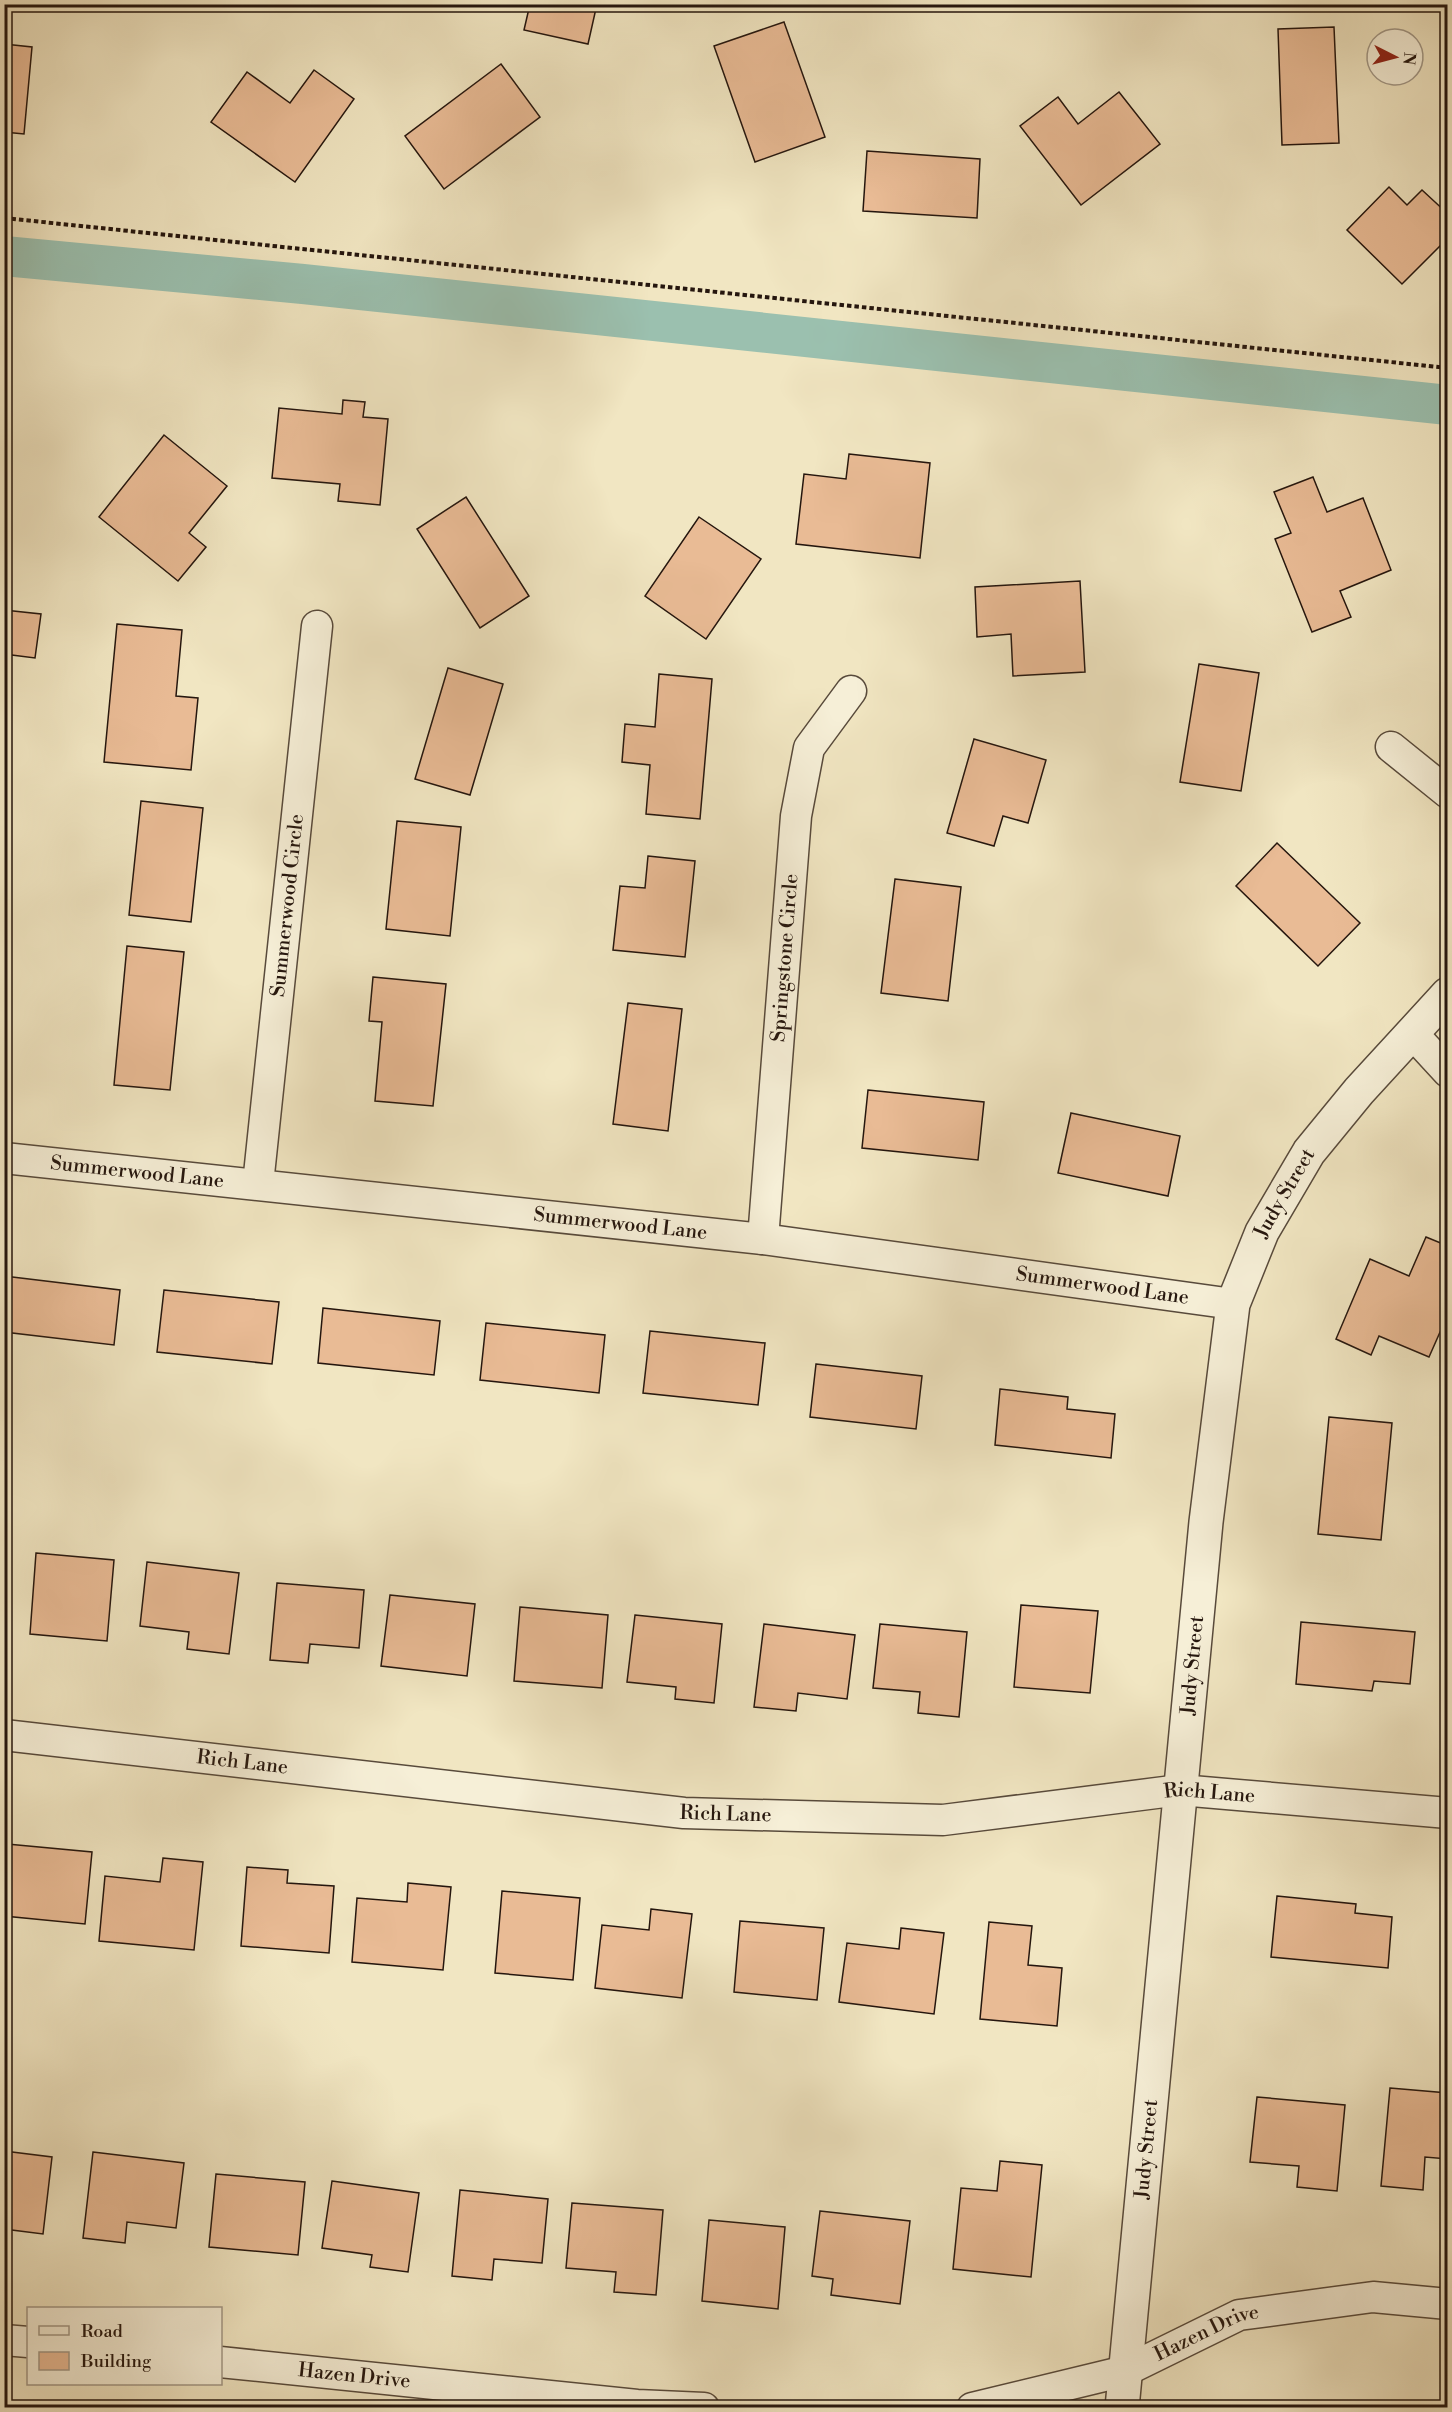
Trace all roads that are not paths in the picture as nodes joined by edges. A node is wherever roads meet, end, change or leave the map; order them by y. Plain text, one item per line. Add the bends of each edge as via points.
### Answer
1 (317, 626) dead end
2 (851, 691) dead end
3 (1391, 747) dead end
4 (1448, 793) edge
5 (1448, 994) edge
6 (1413, 1034) junction
7 (1448, 1072) edge
8 (4, 1158) edge
9 (258, 1184) junction
10 (763, 1239) junction
11 (1233, 1304) junction
12 (4, 1735) edge
13 (1180, 1790) junction
14 (1448, 1813) edge
15 (1448, 2304) edge
16 (4, 2340) edge
17 (27, 2342) edge
18 (222, 2362) edge
19 (1125, 2371) junction
20 (545, 2402) edge
21 (704, 2408) edge
22 (972, 2408) edge
23 (1122, 2408) edge

1 - 9 street, Summerwood Circle
2 - 10 street, Springstone Circle via 809,748 796,816
3 - 4 street
5 - 6 street, Judy Street
6 - 7 street
6 - 11 street, Judy Street via 1309,1152 1262,1232
8 - 9 street, Summerwood Lane
9 - 10 street, Summerwood Lane
10 - 11 street, Summerwood Lane
11 - 13 street, Judy Street via 1206,1522
12 - 13 street, Rich Lane via 684,1813 943,1820
13 - 14 street, Rich Lane
13 - 19 street, Judy Street
15 - 19 street, Hazen Drive via 1373,2297 1239,2315
16 - 17 street
18 - 20 street, Hazen Drive
19 - 22 street, Hazen Drive
19 - 23 street, Judy Street
20 - 21 street, Hazen Drive

